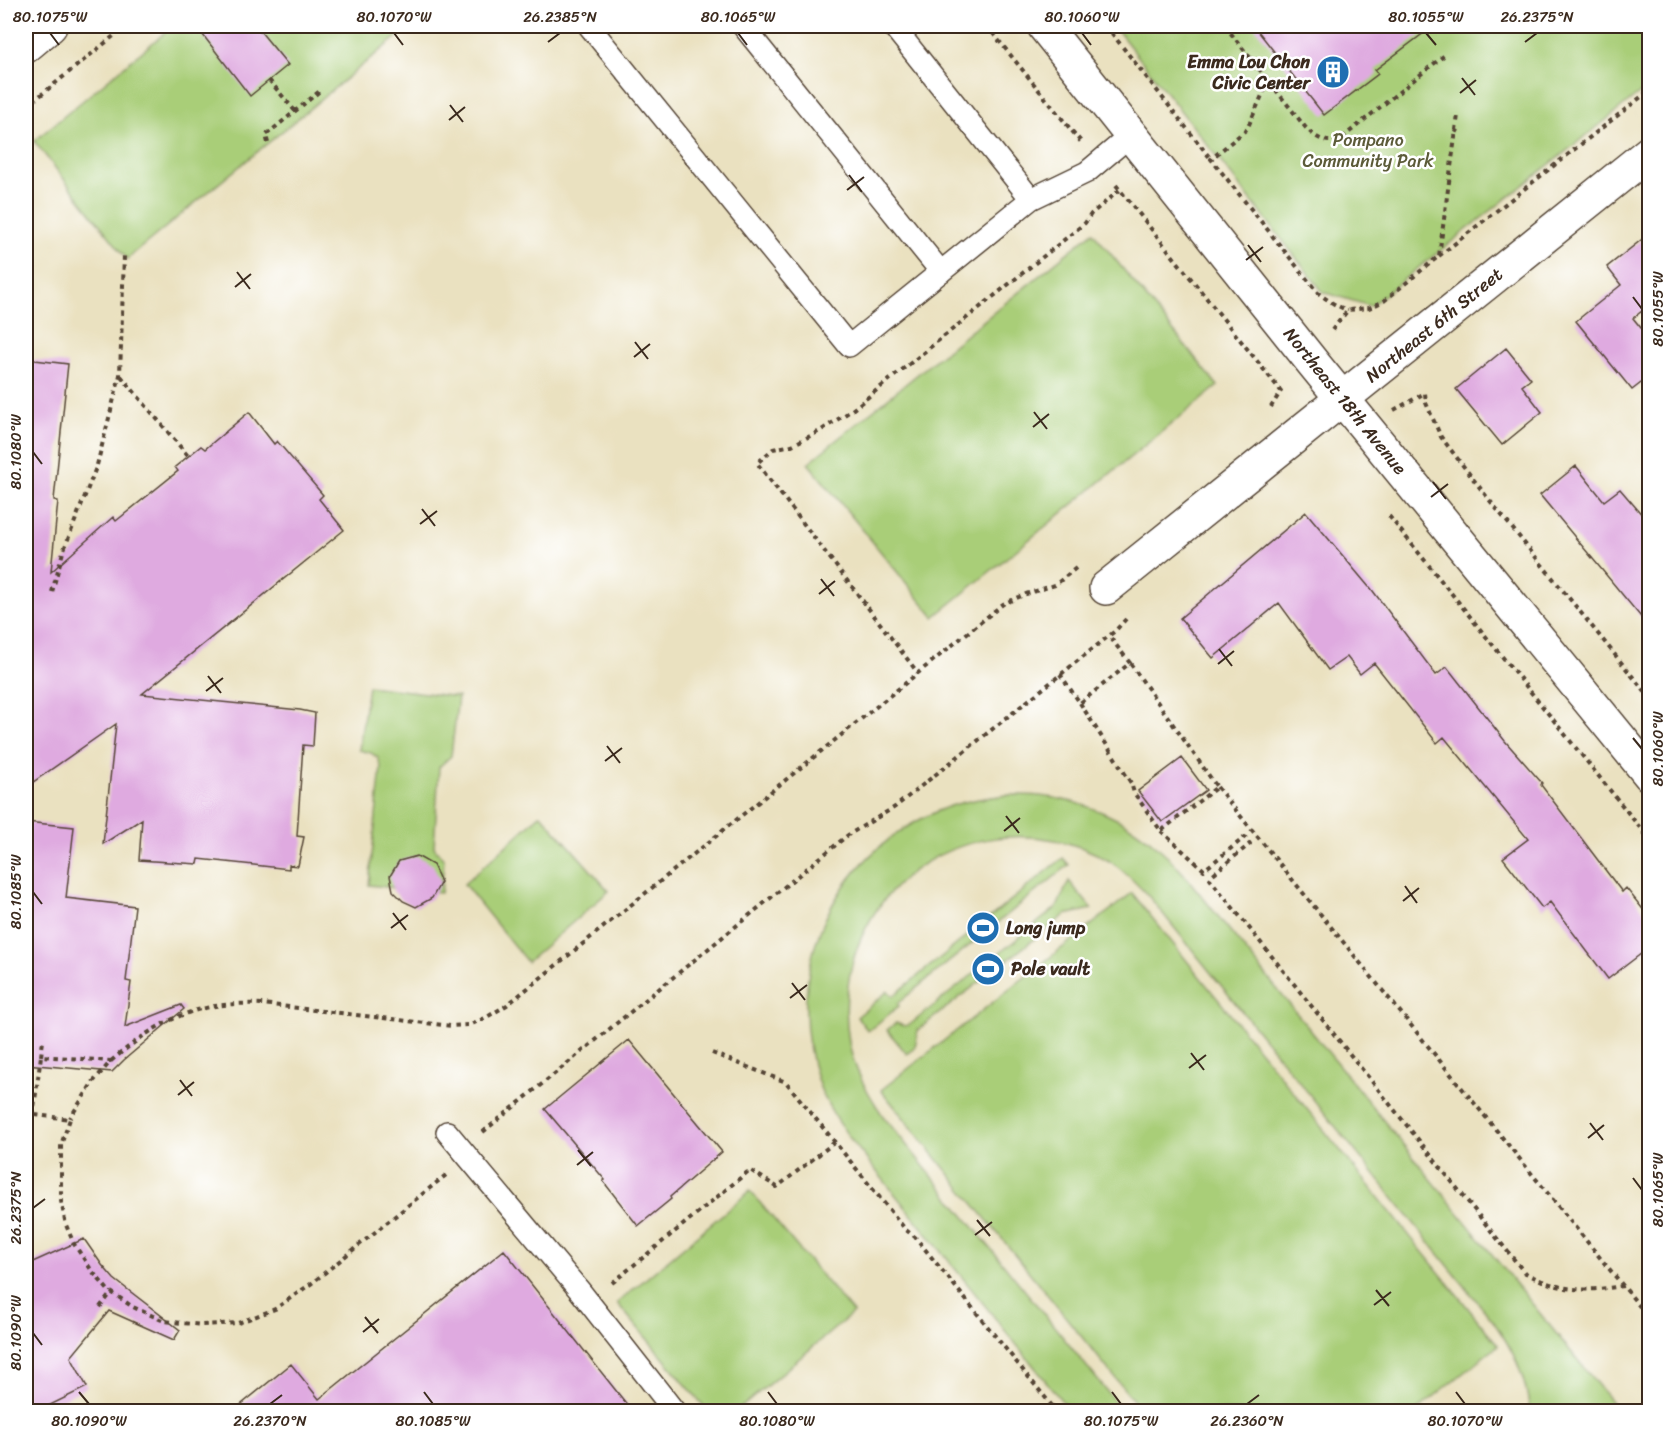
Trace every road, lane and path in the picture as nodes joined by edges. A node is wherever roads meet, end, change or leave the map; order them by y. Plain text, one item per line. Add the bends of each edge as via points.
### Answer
1 (50, 26) edge
2 (126, 26) edge
3 (589, 26) edge
4 (743, 26) edge
5 (893, 26) edge
6 (987, 26) edge
7 (1044, 26) edge
8 (1106, 26) edge
9 (1225, 26) edge
10 (26, 46) edge
11 (1446, 54) dead end
12 (269, 80) dead end
13 (1269, 80) junction
14 (321, 90) dead end
15 (1650, 90) edge
16 (26, 107) edge
17 (296, 111) junction
18 (1458, 115) dead end
19 (1455, 130) junction
20 (1462, 134) dead end
21 (1131, 135) junction
22 (268, 143) dead end
23 (1650, 152) edge
24 (1211, 159) junction
25 (1098, 163) junction
26 (1120, 190) junction
27 (1031, 199) junction
28 (124, 255) dead end
29 (1439, 256) junction
30 (941, 272) junction
31 (1348, 310) junction
32 (1309, 359) junction
33 (120, 375) junction
34 (1281, 391) junction
35 (1342, 399) junction
36 (1265, 412) dead end
37 (1309, 425) junction
38 (1366, 428) junction
39 (188, 456) dead end
40 (1388, 515) dead end
41 (1078, 567) dead end
42 (1106, 588) dead end
43 (52, 592) dead end
44 (1130, 615) dead end
45 (1109, 636) junction
46 (1130, 663) junction
47 (918, 673) junction
48 (1060, 675) junction
49 (1650, 698) edge
50 (1080, 703) junction
51 (1650, 775) edge
52 (1217, 787) junction
53 (1161, 831) junction
54 (1650, 840) edge
55 (43, 1041) dead end
56 (712, 1053) dead end
57 (41, 1056) junction
58 (111, 1061) junction
59 (26, 1114) edge
60 (33, 1115) junction
61 (70, 1119) junction
62 (447, 1132) dead end
63 (835, 1142) junction
64 (461, 1150) junction
65 (1623, 1286) junction
66 (112, 1292) junction
67 (589, 1302) junction
68 (100, 1307) dead end
69 (1650, 1319) edge
70 (675, 1412) edge
71 (1057, 1412) edge

1 - 10 street
2 - 16 path
3 - 30 lane via 849,346
4 - 30 lane
5 - 27 lane
6 - 25 path
7 - 21 street, Northeast 18th Avenue
8 - 24 path
9 - 13 path
11 - 13 path via 1334,141 1314,136
12 - 17 path
13 - 24 path via 1247,129
14 - 17 path
15 - 29 path
17 - 22 path via 266,135
18 - 19 path
19 - 20 path
19 - 29 path
21 - 25 lane
21 - 32 street, Northeast 18th Avenue
23 - 35 street, Northeast 6th Street
24 - 31 path via 1318,293
25 - 26 path
25 - 27 lane
26 - 34 path
26 - 47 path via 1090,214 1085,223 852,410 792,445 773,449 757,463
27 - 30 lane
28 - 33 path
29 - 31 path via 1383,302
31 - 32 path
32 - 34 path
32 - 35 street, Northeast 18th Avenue
33 - 39 path
33 - 43 path via 97,465
34 - 36 path
34 - 37 path
35 - 37 street, Northeast 6th Street
35 - 38 street, Northeast 18th Avenue
37 - 42 street, Northeast 6th Street
38 - 49 path via 1425,393 1441,437
38 - 51 street, Northeast 18th Avenue
40 - 54 path
41 - 47 path via 1055,585 1003,604
44 - 45 path
45 - 46 path
45 - 48 path
46 - 50 path
46 - 52 path
47 - 58 path via 507,1005 487,1017 470,1025 451,1026 263,1004 210,1006 162,1023
48 - 50 path
48 - 64 path via 895,807 848,835
50 - 53 path
52 - 53 path
52 - 65 path
53 - 65 path via 1204,870 1245,837 1250,844 1210,879 1524,1272 1564,1289
55 - 57 path
56 - 63 path via 786,1082
57 - 58 path
57 - 60 path
58 - 61 path
59 - 60 path
60 - 61 path
61 - 66 path via 61,1145 61,1201 66,1225 92,1271
62 - 64 lane
63 - 67 path via 777,1187 750,1170
63 - 71 path
64 - 66 path via 451,1171 275,1310 238,1323 164,1321
64 - 67 lane
65 - 69 path
66 - 68 path
67 - 70 lane

